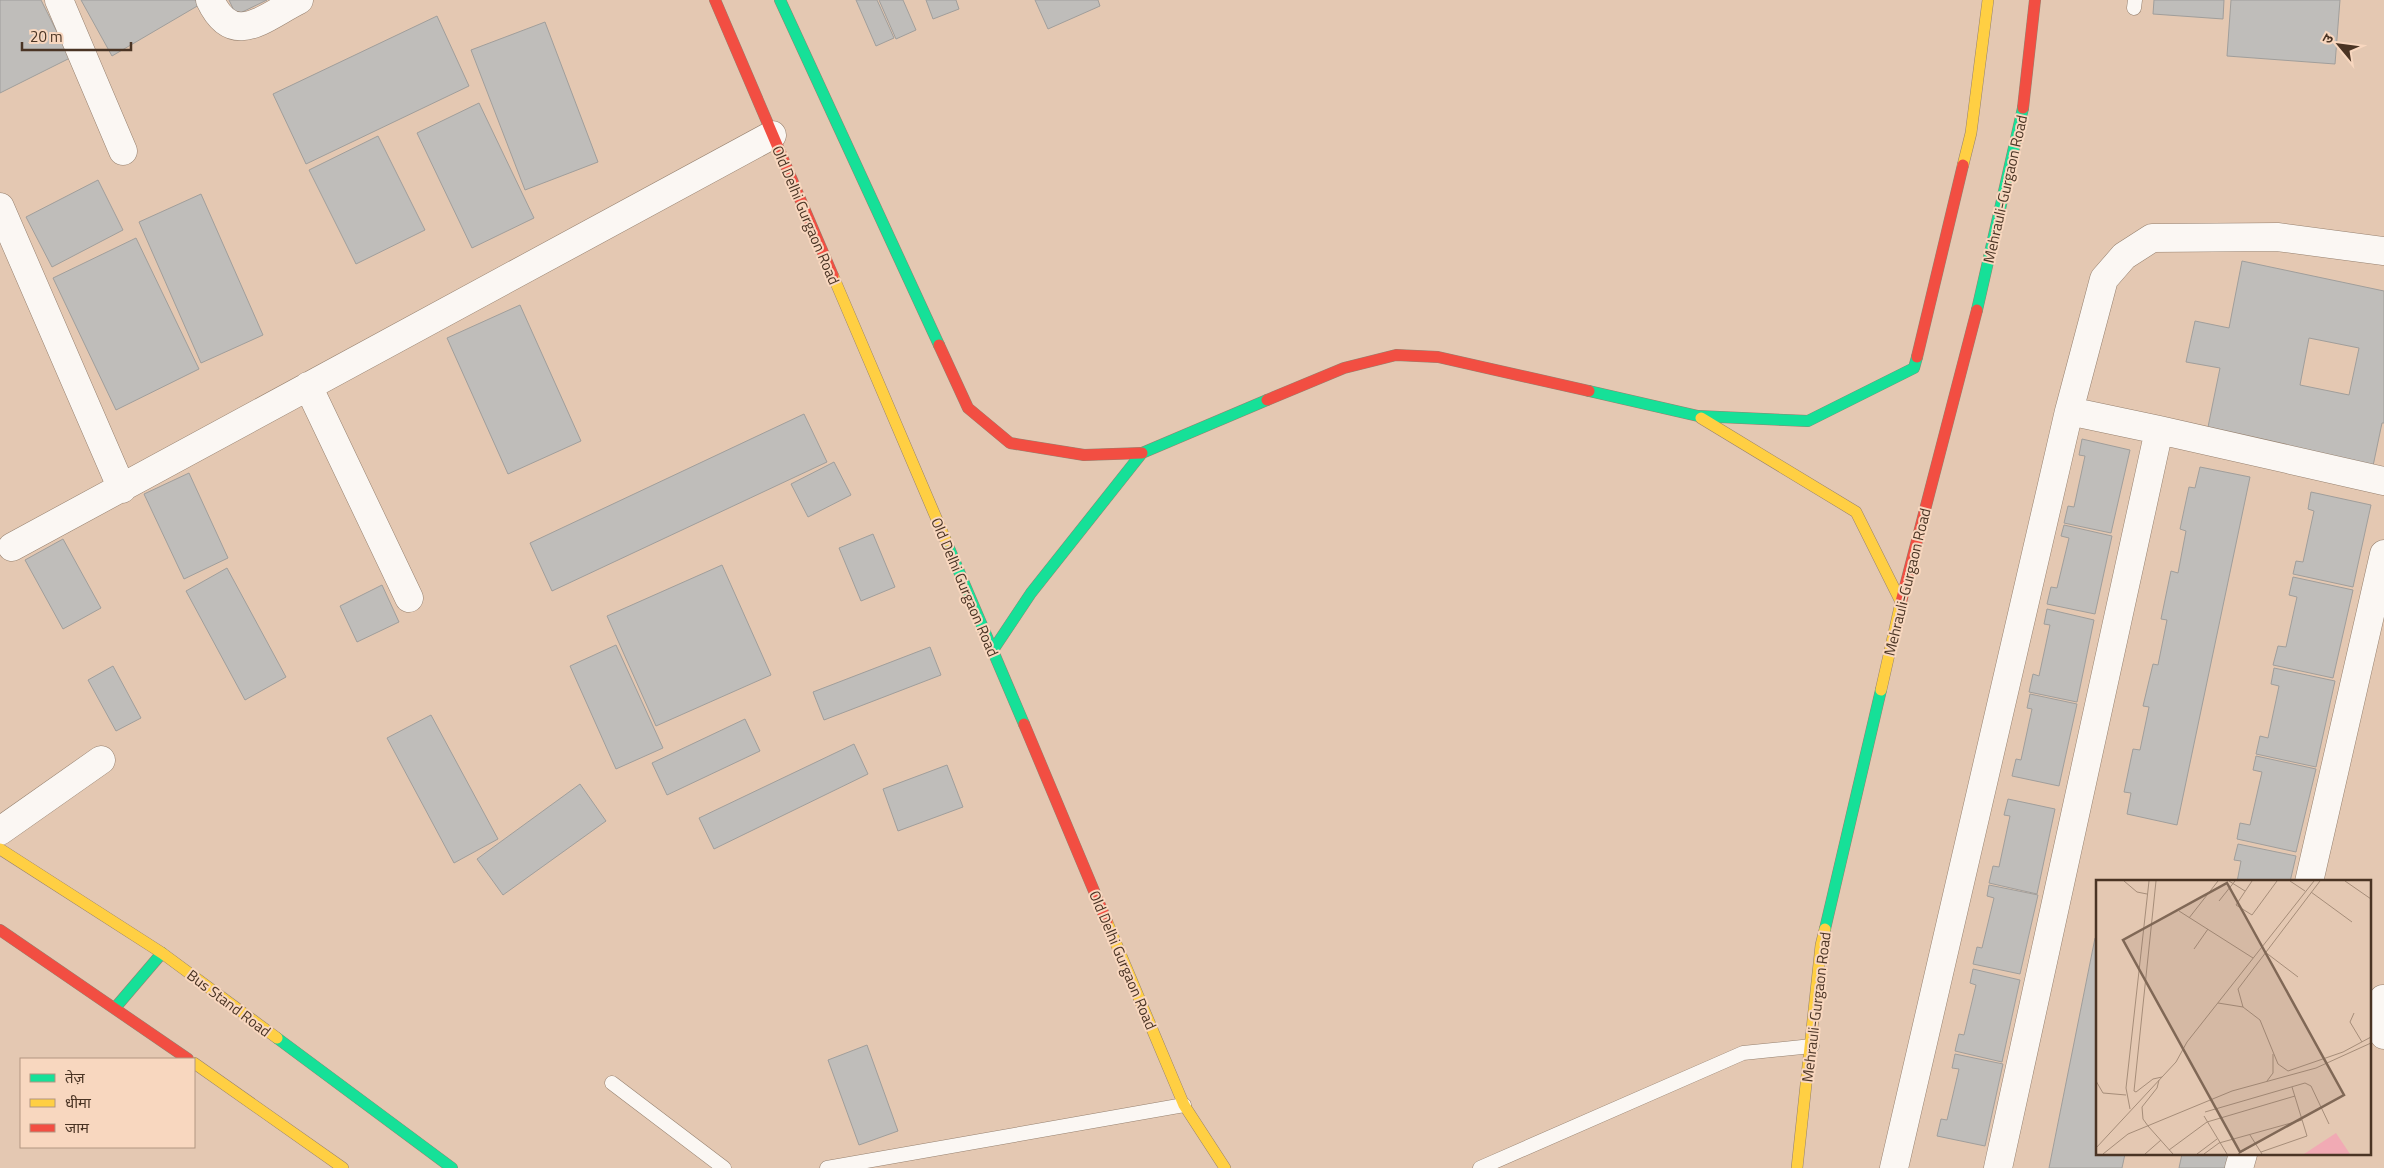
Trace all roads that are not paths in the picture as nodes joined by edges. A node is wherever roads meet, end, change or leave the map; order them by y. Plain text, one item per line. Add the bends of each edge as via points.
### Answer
1 (59, 0) edge
2 (210, 0) edge
3 (298, 0) edge
4 (715, 0) edge
5 (780, 0) edge
6 (1988, 0) edge
7 (2035, 0) edge
8 (772, 135) junction
9 (123, 151) dead end
10 (0, 207) edge
11 (2384, 251) edge
12 (308, 386) junction
13 (2068, 411) junction
14 (1698, 416) junction
15 (2159, 430) junction
16 (1142, 453) junction
17 (2384, 482) edge
18 (122, 489) junction
19 (12, 547) dead end
20 (2384, 554) edge
21 (409, 598) dead end
22 (1901, 602) junction
23 (993, 650) junction
24 (101, 760) dead end
25 (0, 832) edge
26 (0, 849) edge
27 (2309, 880) edge
28 (0, 930) edge
29 (162, 953) junction
30 (2379, 999) edge
31 (115, 1008) junction
32 (2384, 1035) edge
33 (1812, 1046) junction
34 (187, 1058) edge
35 (195, 1065) edge
36 (612, 1083) dead end
37 (1184, 1105) junction
38 (343, 1168) edge
39 (452, 1168) edge
40 (724, 1168) edge
41 (827, 1168) edge
42 (1225, 1168) edge
43 (1480, 1168) edge
44 (1797, 1168) edge
45 (1894, 1168) edge
46 (1998, 1168) edge

1 - 9 street
2 - 3 street via 218,16 232,27 245,27
4 - 8 main road, Old Delhi Gurgaon Road
5 - 16 main road via 968,408 1010,443 1084,455
6 - 14 main road via 1971,133 1914,368 1808,421
7 - 22 main road, Mehrauli-Gurgaon Road via 2022,121 1970,342
8 - 12 street
8 - 23 main road, Old Delhi Gurgaon Road
10 - 18 street
11 - 13 street via 2277,237 2152,238 2124,256 2104,279
12 - 18 street
12 - 21 street
13 - 15 street
13 - 45 street
14 - 16 main road via 1438,357 1396,356 1344,368
14 - 22 main road via 1856,512
15 - 17 street
15 - 46 street
16 - 23 main road via 1031,593
18 - 19 street
20 - 27 street
22 - 33 main road, Mehrauli-Gurgaon Road via 1821,945
23 - 37 main road, Old Delhi Gurgaon Road
24 - 25 street
26 - 29 main road, Bus Stand Road
28 - 31 main road
29 - 31 main road
29 - 39 main road, Bus Stand Road
30 - 32 street
31 - 34 main road
33 - 43 lane via 1742,1053
33 - 44 main road, Mehrauli-Gurgaon Road
35 - 38 main road
36 - 40 lane
37 - 41 lane
37 - 42 main road, Old Delhi Gurgaon Road

